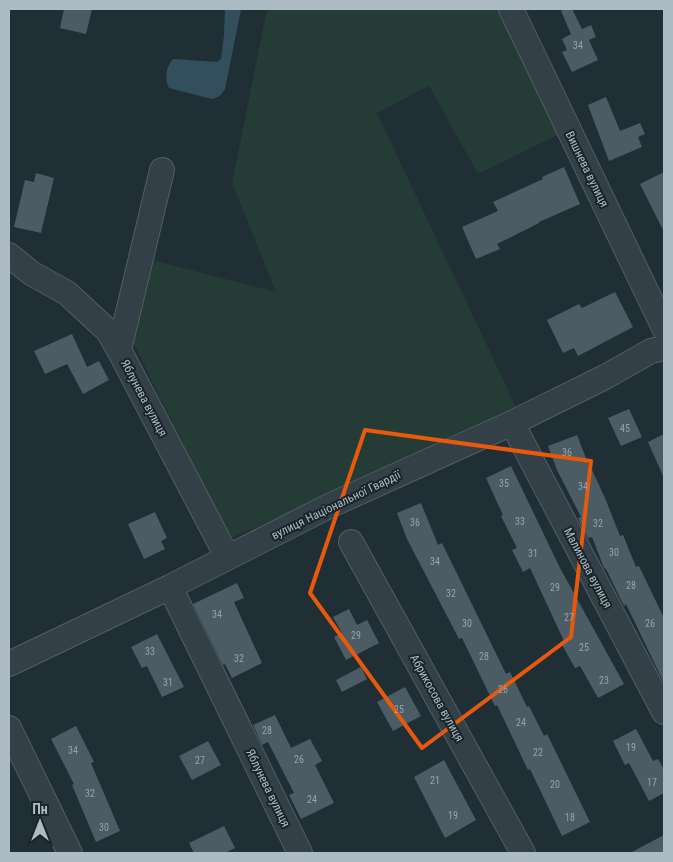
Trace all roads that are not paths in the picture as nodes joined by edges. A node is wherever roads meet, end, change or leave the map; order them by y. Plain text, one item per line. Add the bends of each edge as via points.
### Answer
1 (511, 9) edge
2 (162, 170) dead end
3 (9, 255) edge
4 (664, 328) edge
5 (664, 348) edge
6 (119, 350) junction
7 (512, 423) junction
8 (351, 542) dead end
9 (229, 557) junction
10 (170, 587) junction
11 (9, 664) edge
12 (664, 712) edge
13 (9, 728) edge
14 (70, 853) edge
15 (300, 853) edge
16 (523, 853) edge

1 - 4 street, Вишнева вулиця
2 - 6 street, Яблунева вулиця
3 - 6 street via 31,273 67,293 108,331
5 - 7 street, вулиця Національної Гвардії via 651,351
6 - 9 street, Яблунева вулиця
7 - 9 street, вулиця Національної Гвардії via 329,506
7 - 12 street, Малинова вулиця
8 - 16 street, Абрикосова вулиця
9 - 10 street, вулиця Національної Гвардії
10 - 11 street, вулиця Національної Гвардії
10 - 15 street, Яблунева вулиця
13 - 14 street

